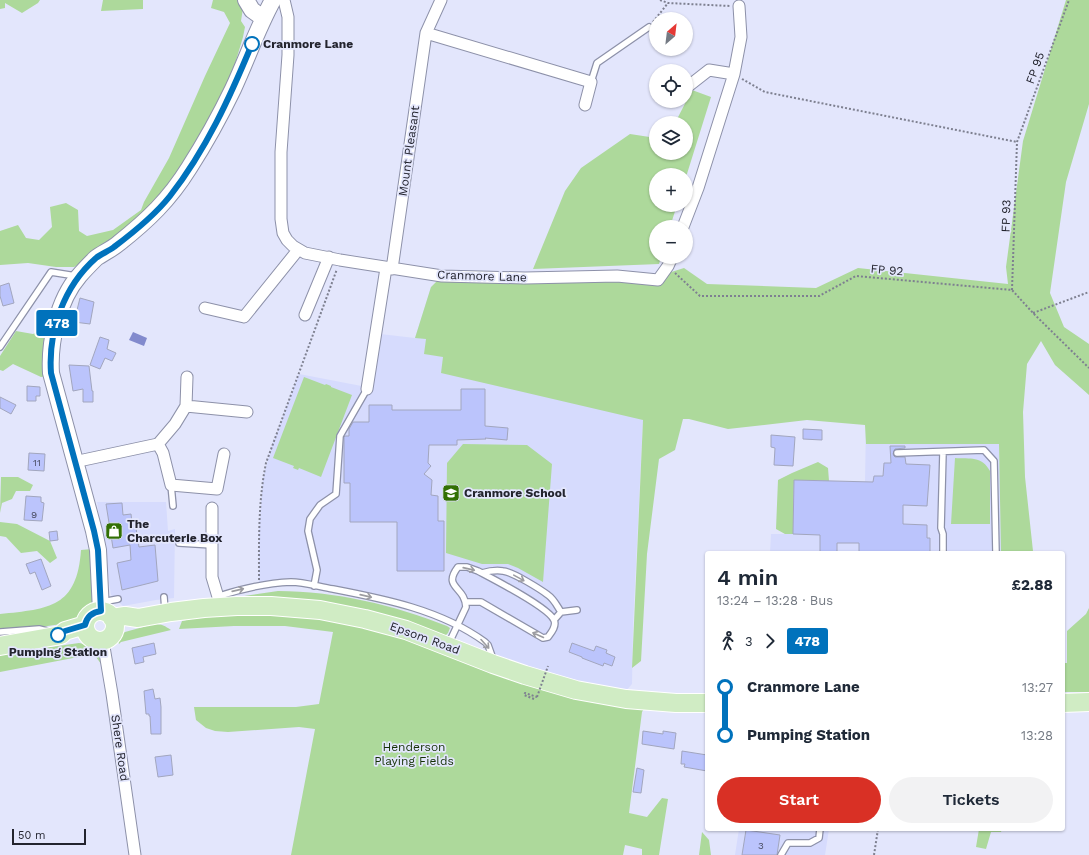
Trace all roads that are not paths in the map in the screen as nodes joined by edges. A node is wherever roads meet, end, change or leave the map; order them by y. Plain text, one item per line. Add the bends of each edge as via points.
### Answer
1 (246, 0) edge
2 (273, 0) edge
3 (284, 0) edge
4 (441, 0) edge
5 (739, 6) road end
6 (263, 18) junction
7 (649, 27) dead end
8 (426, 33) junction
9 (734, 74) junction
10 (591, 82) junction
11 (693, 83) edge
12 (585, 105) dead end
13 (686, 220) edge
14 (298, 250) junction
15 (329, 257) junction
16 (669, 264) edge
17 (389, 268) junction
18 (78, 277) junction
19 (205, 308) dead end
20 (305, 315) dead end
21 (0, 346) edge
22 (187, 377) dead end
23 (368, 389) joint
24 (186, 406) junction
25 (247, 412) dead end
26 (158, 444) junction
27 (943, 452) junction
28 (897, 453) dead end
29 (224, 454) dead end
30 (74, 462) junction
31 (171, 485) junction
32 (173, 506) dead end
33 (212, 508) dead end
34 (179, 543) dead end
35 (212, 545) junction
36 (943, 551) edge
37 (996, 551) edge
38 (482, 573) junction
39 (314, 586) junction
40 (218, 596) junction
41 (118, 599) dead end
42 (466, 602) junction
43 (204, 608) junction
44 (577, 610) dead end
45 (561, 612) junction
46 (554, 620) junction
47 (101, 623) junction
48 (458, 625) junction
49 (0, 632) edge
50 (58, 635) junction
51 (0, 646) edge
52 (448, 646) junction
53 (493, 664) junction
54 (705, 702) edge
55 (1089, 702) edge
56 (1065, 703) edge
57 (820, 831) edge
58 (135, 855) edge
59 (781, 855) edge

1 - 6 street via 252,10
2 - 6 street
3 - 14 street via 288,16 288,55 281,152 281,226 287,240
4 - 8 street, Mount Pleasant
5 - 9 street via 741,37
6 - 18 street via 216,124 177,186 144,222 97,258
7 - 10 lane via 597,63
8 - 10 street
8 - 17 street, Mount Pleasant
9 - 11 street via 709,70
9 - 13 street
10 - 12 street
14 - 15 street, Cranmore Lane
14 - 19 street via 244,317
15 - 17 street, Cranmore Lane
15 - 20 street
16 - 17 street, Cranmore Lane via 658,280 617,276 442,276
17 - 23 street, Mount Pleasant
18 - 21 lane via 51,272
18 - 30 street via 58,319 50,360 54,386
22 - 24 street
23 - 39 lane via 340,436 336,494 320,505 310,519 308,531 317,570
24 - 25 street
24 - 26 street
26 - 30 street
26 - 31 street via 163,453
27 - 28 lane
27 - 36 lane
27 - 37 lane via 984,450 994,461
29 - 31 street via 217,489
30 - 47 street via 98,550
31 - 32 lane
33 - 35 street
34 - 35 lane
35 - 40 street via 212,576
42 -> 38 lane via 462,593 452,584 458,567 467,567
38 -> 45 lane via 506,571 548,595
38 - 46 lane via 542,607
40 -> 39 lane via 239,589 292,582
39 -> 48 lane via 416,608
40 - 43 lane
41 - 47 lane
46 -> 42 lane via 555,626 552,631 548,637 542,638 481,602
42 - 48 lane
43 - 47 main road, Epsom Road via 164,605 127,625
43 - 52 main road, Epsom Road via 271,606 331,612 392,626
44 - 45 lane
45 - 46 lane
47 - 50 main road via 67,636
47 - 58 street, Shere Road
48 - 52 lane
48 -> 53 lane via 488,645 494,658
49 - 50 lane via 39,629
50 - 51 main road
52 - 53 main road, Epsom Road
53 - 54 main road, Epsom Road via 592,693 646,701
55 - 56 main road
57 - 59 lane via 819,838 810,843 788,843

